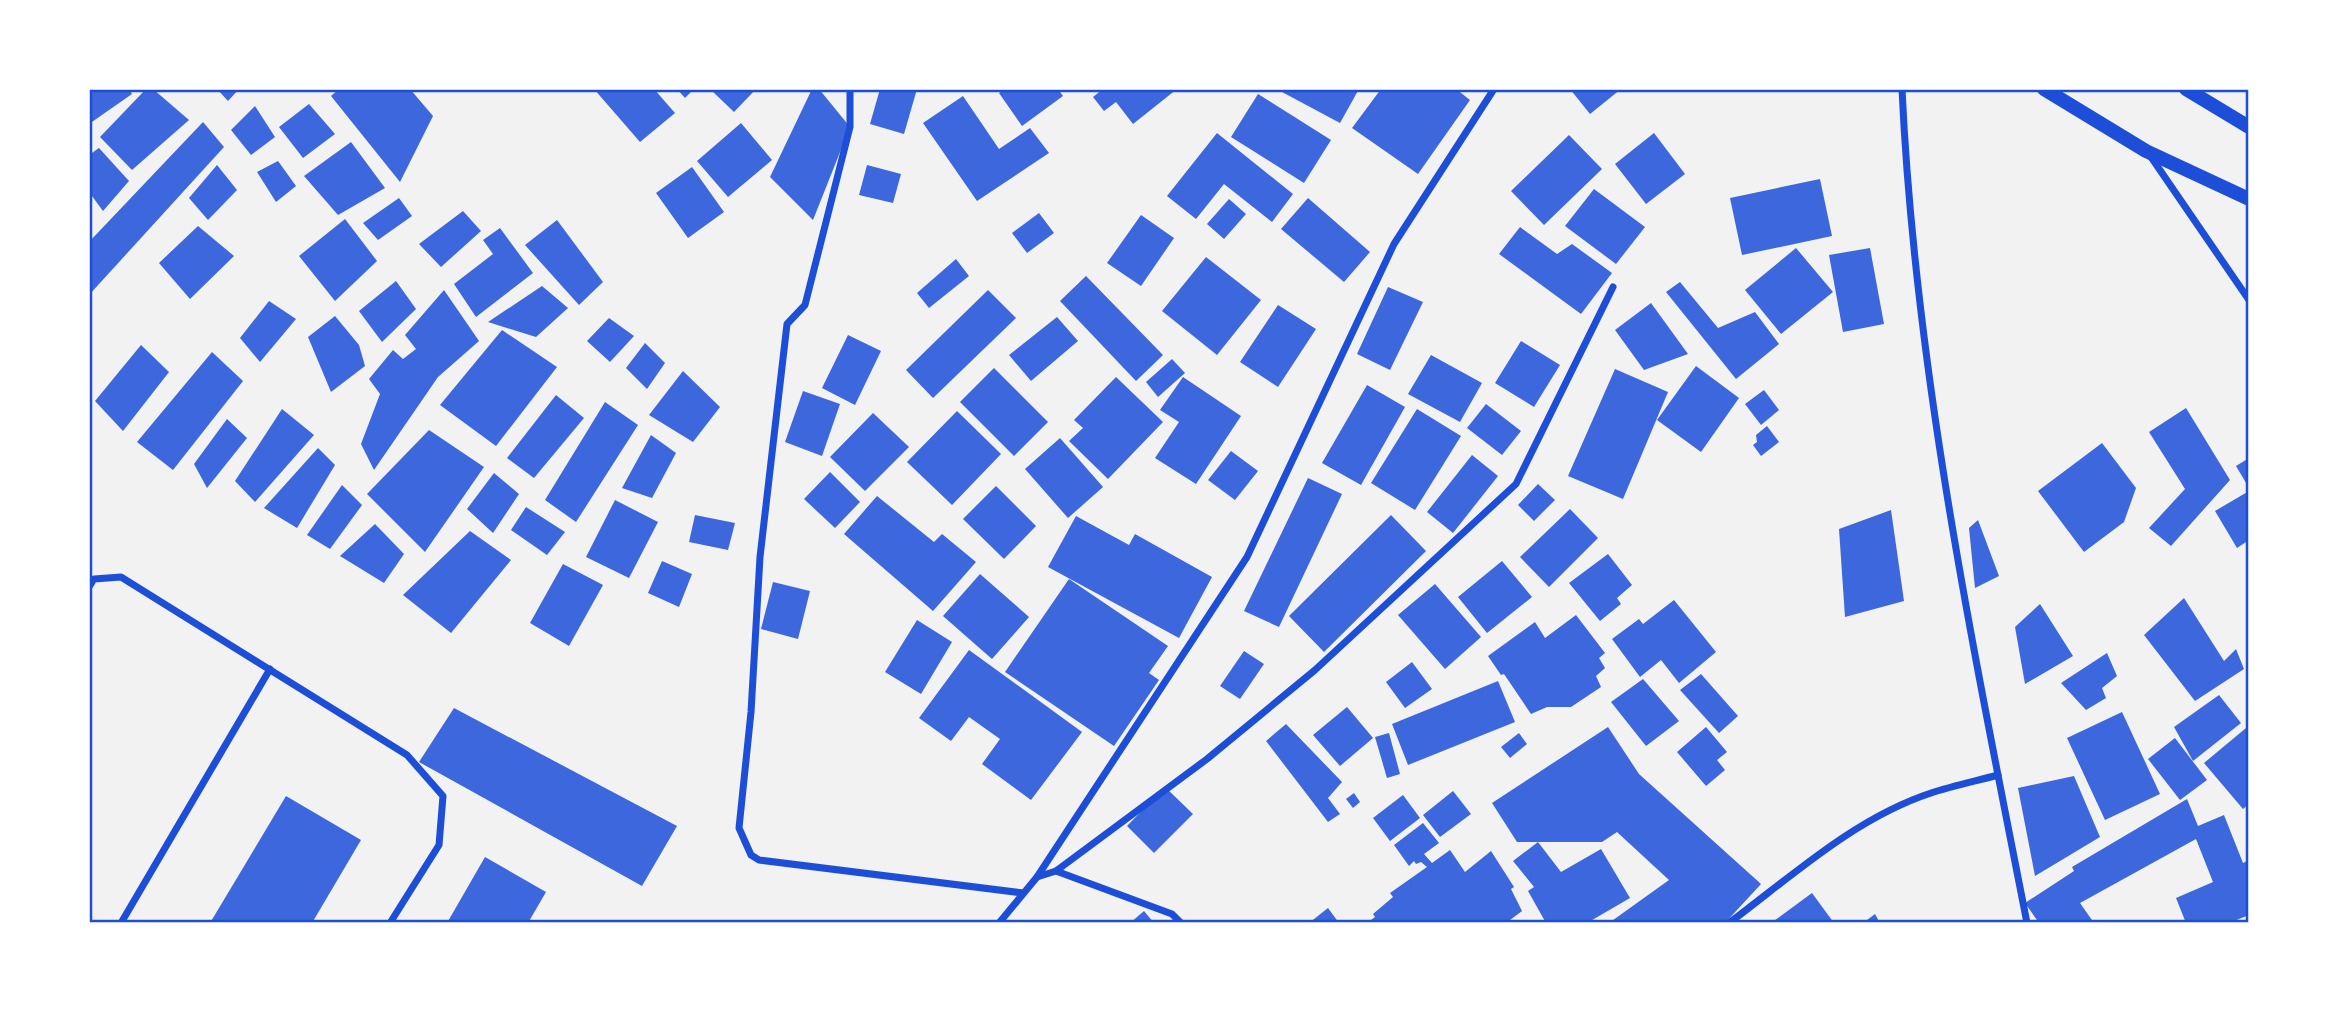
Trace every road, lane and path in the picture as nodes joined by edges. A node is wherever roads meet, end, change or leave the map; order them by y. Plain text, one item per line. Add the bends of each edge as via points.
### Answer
1 (850, 89) edge
2 (1494, 89) edge
3 (1902, 89) edge
4 (2044, 89) edge
5 (2186, 89) edge
6 (2249, 127) edge
7 (2146, 151) junction
8 (2249, 199) edge
9 (1613, 287) dead end
10 (2249, 300) edge
11 (89, 587) edge
12 (270, 669) junction
13 (1998, 775) junction
14 (1056, 871) junction
15 (1037, 877) junction
16 (1023, 893) junction
17 (121, 923) edge
18 (390, 923) edge
19 (999, 923) edge
20 (1181, 923) edge
21 (1729, 923) edge
22 (2027, 923) edge

1 - 16 street via 850,127 806,305 787,324 761,557 739,828 751,855 759,860
2 - 15 street via 1394,244 1247,557
3 - 13 street via 1906,180 1927,374
4 - 7 main road
5 - 6 main road
7 - 8 main road
7 - 10 street
9 - 14 street via 1516,484 1315,670 1208,759
11 - 12 street via 94,579 121,577
12 - 17 street
12 - 18 street via 407,755 443,796 439,845
13 - 21 street via 1929,794 1874,820 1810,861
13 - 22 street
14 - 15 street
14 - 20 street via 1172,914
15 - 16 street
16 - 19 street

